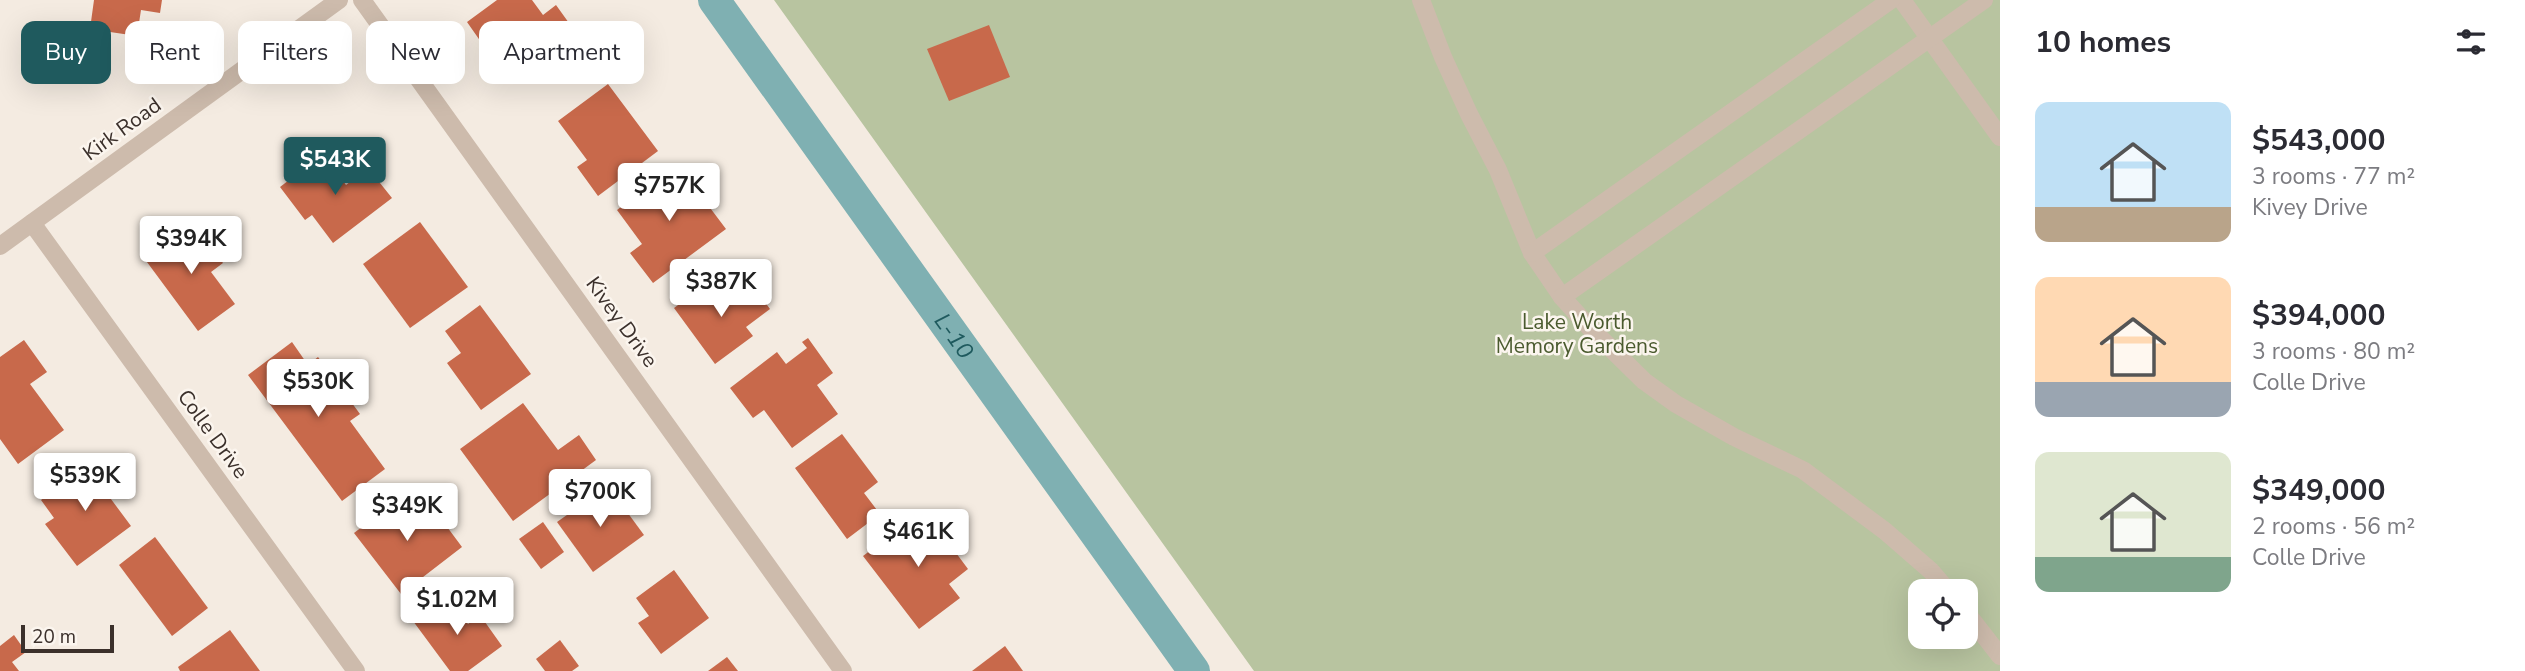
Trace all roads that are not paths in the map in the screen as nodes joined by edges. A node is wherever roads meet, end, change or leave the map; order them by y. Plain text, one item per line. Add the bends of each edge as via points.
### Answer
1 (339, 0) edge
2 (362, 0) edge
3 (1421, 0) edge
4 (1891, 0) edge
5 (1902, 0) edge
6 (1984, 0) edge
7 (1929, 38) junction
8 (2000, 137) edge
9 (32, 223) junction
10 (0, 246) edge
11 (1532, 253) junction
12 (1562, 297) junction
13 (1937, 579) edge
14 (1978, 628) edge
15 (2000, 656) edge
16 (356, 671) edge
17 (843, 671) edge

1 - 9 street, Kirk Road
2 - 17 street, Kivey Drive
3 - 11 street
4 - 11 street
5 - 7 street
6 - 7 street
7 - 8 street
7 - 12 street
9 - 10 street, Kirk Road
9 - 16 street, Colle Drive
11 - 12 street
12 - 13 street via 1644,381 1703,420 1803,470 1885,531
14 - 15 street

